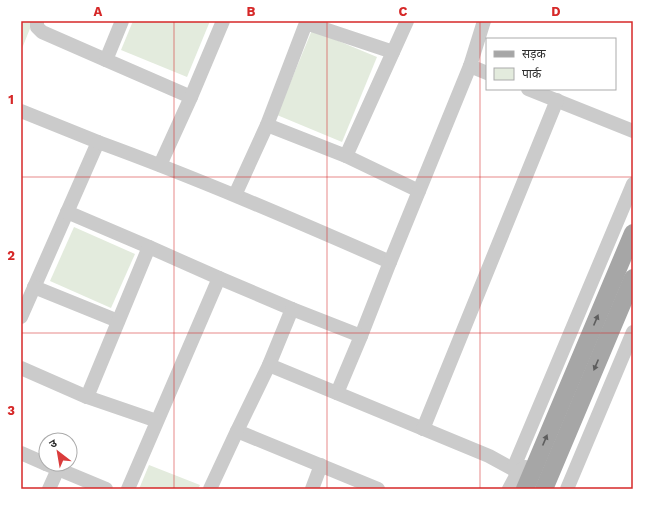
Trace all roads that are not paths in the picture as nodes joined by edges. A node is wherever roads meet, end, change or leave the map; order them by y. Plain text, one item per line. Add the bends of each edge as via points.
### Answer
1 (37, 21) edge
2 (122, 21) edge
3 (223, 21) edge
4 (407, 21) edge
5 (484, 21) edge
6 (303, 22) edge
7 (394, 52) junction
8 (106, 60) junction
9 (470, 66) junction
10 (486, 73) edge
11 (531, 90) edge
12 (191, 97) junction
13 (556, 100) junction
14 (21, 111) edge
15 (267, 125) junction
16 (633, 131) edge
17 (98, 142) junction
18 (346, 156) junction
19 (160, 165) junction
20 (633, 184) edge
21 (419, 192) junction
22 (235, 195) junction
23 (67, 212) junction
24 (633, 233) edge
25 (149, 247) junction
26 (390, 262) junction
27 (219, 278) junction
28 (633, 278) edge
29 (34, 287) junction
30 (292, 309) junction
31 (21, 317) edge
32 (118, 321) junction
33 (615, 321) junction
34 (633, 329) edge
35 (633, 332) edge
36 (361, 336) junction
37 (269, 366) junction
38 (21, 368) edge
39 (337, 393) junction
40 (87, 397) junction
41 (157, 420) junction
42 (423, 429) junction
43 (237, 431) junction
44 (21, 453) edge
45 (538, 459) junction
46 (38, 461) edge
47 (321, 465) junction
48 (516, 471) junction
49 (50, 472) edge
50 (65, 472) edge
51 (49, 489) edge
52 (106, 489) edge
53 (128, 489) edge
54 (210, 489) edge
55 (312, 489) edge
56 (378, 489) edge
57 (509, 489) edge
58 (525, 489) edge
59 (544, 489) edge
60 (567, 489) edge

1 - 8 street via 37,27 42,32
2 - 8 street
3 - 12 street
4 - 7 street
5 - 9 street
6 - 7 street
6 - 15 street
7 - 18 street
8 - 12 street
9 - 10 street
9 - 21 street
11 - 13 street
12 - 19 street
13 - 16 street
13 - 42 street
14 - 17 street
15 - 18 street
15 - 22 street
17 - 19 street
17 - 23 street
18 - 21 street
19 - 22 street
20 - 48 street
21 - 26 street
22 - 26 street
23 - 25 street
23 - 29 street
45 -> 24 main road
25 - 27 street
25 - 32 street
26 - 36 street
27 - 30 street
27 - 41 street
28 - 33 main road
29 - 31 street
29 - 32 street
30 - 36 street
30 - 37 street
32 - 40 street
33 - 34 street
33 -> 59 main road
35 - 60 street
36 - 39 street
37 - 39 street
37 - 43 street
38 - 40 street
39 - 42 street
40 - 41 street
41 - 53 street
42 - 48 street via 489,456
43 - 47 street
43 - 54 street
44 - 46 street
45 - 48 street
45 - 58 main road
47 - 55 street
47 - 56 street
48 - 57 street
49 - 51 street
50 - 52 street

